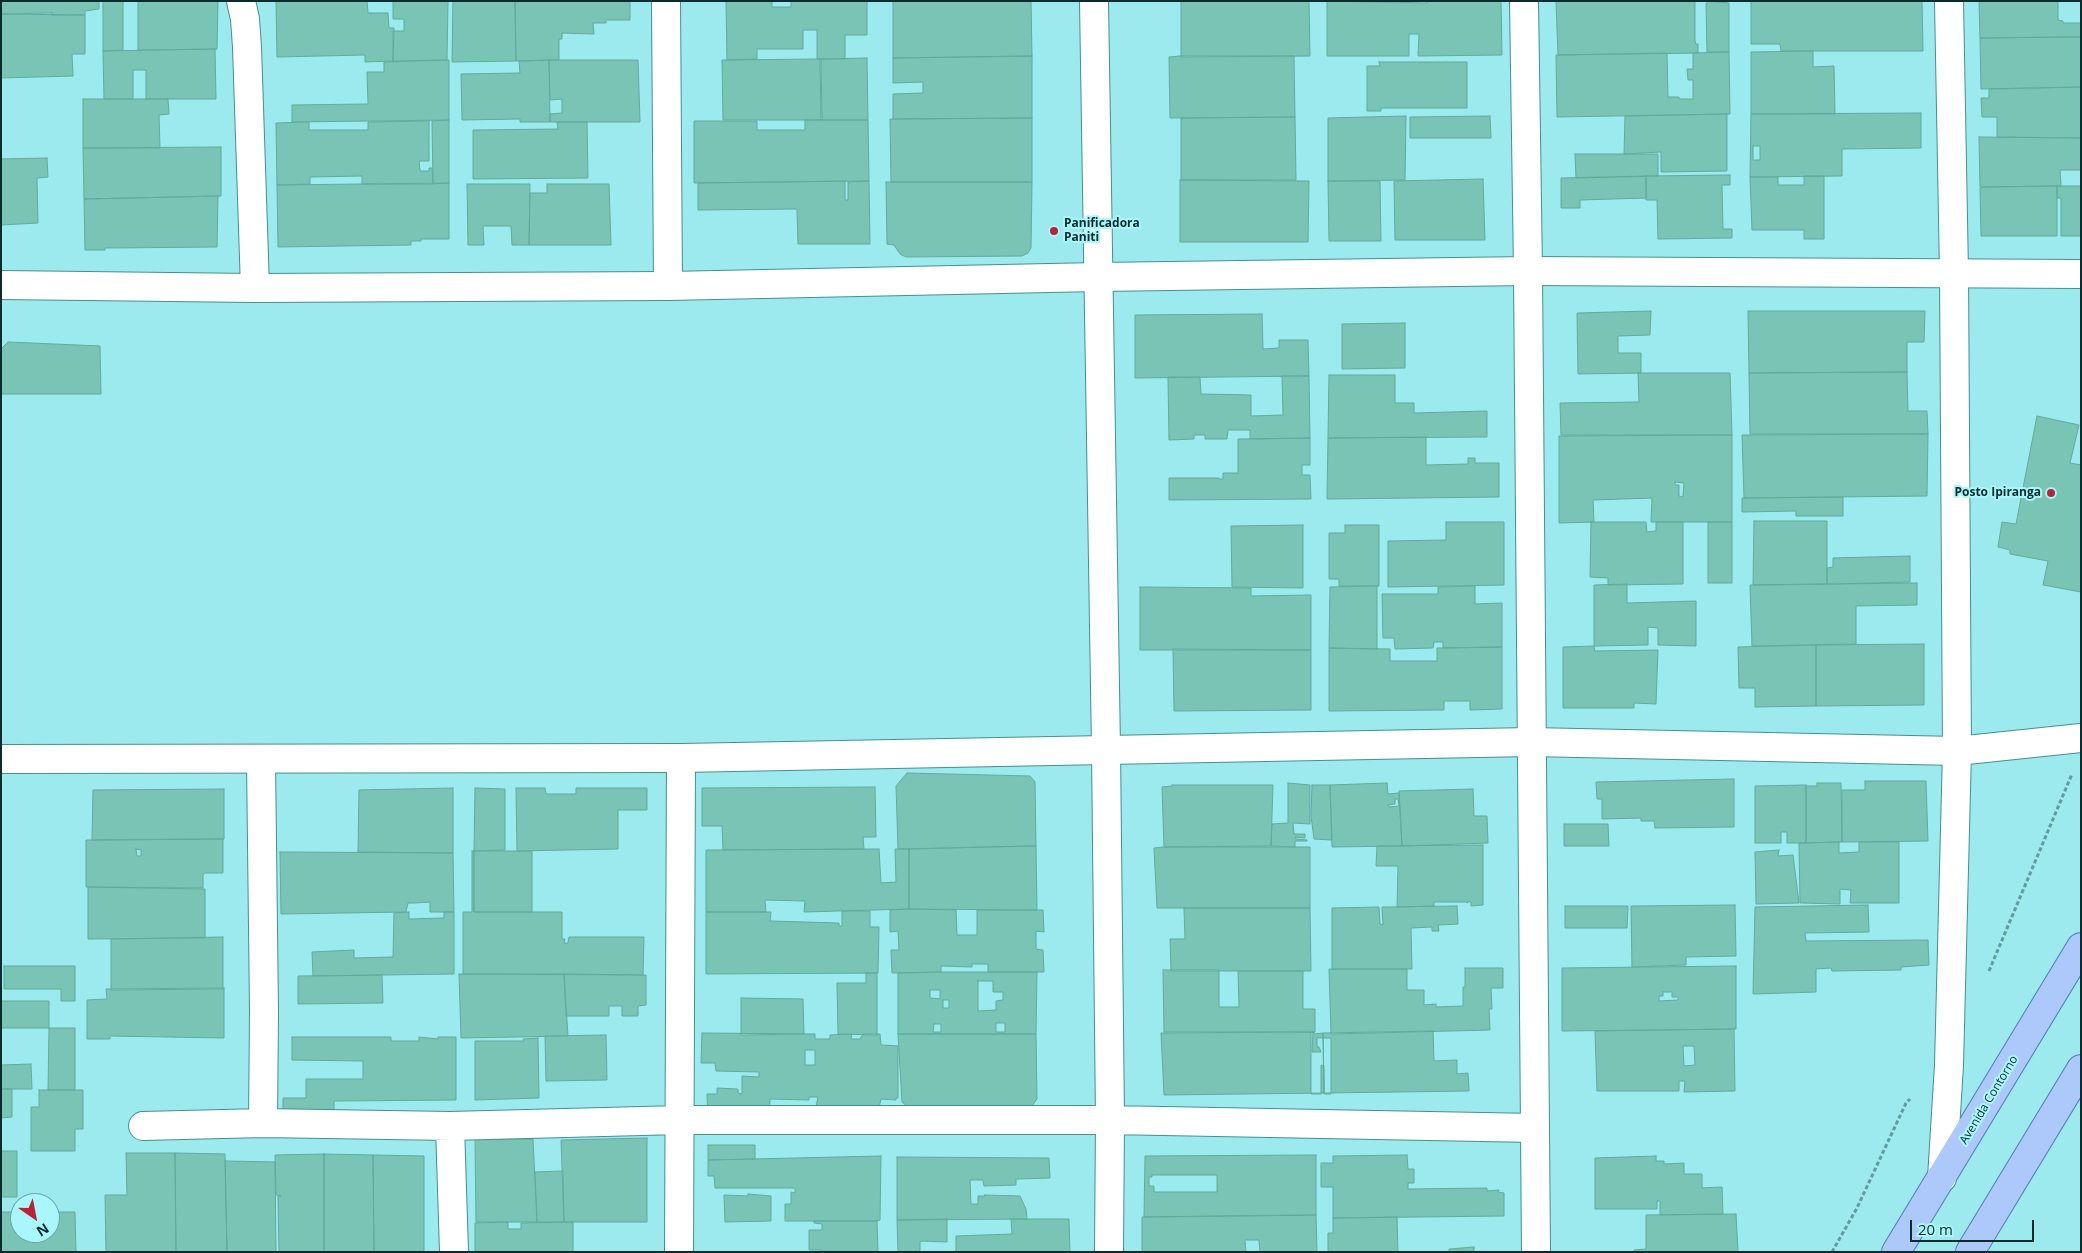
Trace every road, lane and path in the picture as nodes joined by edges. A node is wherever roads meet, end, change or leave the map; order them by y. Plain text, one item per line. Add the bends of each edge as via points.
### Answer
1 (242, 1) edge
2 (666, 1) edge
3 (1094, 1) edge
4 (1524, 1) edge
5 (1949, 1) edge
6 (1528, 271) junction
7 (1954, 274) junction
8 (2081, 274) edge
9 (1098, 277) junction
10 (1, 285) edge
11 (668, 286) junction
12 (254, 288) junction
13 (2081, 738) edge
14 (1531, 742) junction
15 (1106, 749) junction
16 (1957, 751) junction
17 (681, 758) junction
18 (1, 759) edge
19 (260, 759) junction
20 (2081, 947) edge
21 (2081, 1069) edge
22 (680, 1120) junction
23 (1110, 1120) junction
24 (263, 1123) junction
25 (143, 1126) dead end
26 (450, 1126) junction
27 (1534, 1128) junction
28 (1942, 1178) junction
29 (454, 1252) edge
30 (679, 1252) edge
31 (1109, 1252) edge
32 (1536, 1252) edge
33 (1896, 1252) edge
34 (1970, 1252) edge

1 - 12 street via 247,47
2 - 11 street
3 - 9 street
4 - 6 street
5 - 7 street
6 - 7 street
6 - 9 street
6 - 14 street
7 - 8 street
7 - 16 street
9 - 11 street
9 - 15 street
10 - 12 street
11 - 12 street
13 - 16 street
14 - 15 street
14 - 16 street
14 - 27 street
15 - 17 street
15 - 23 street
16 - 28 street via 1949,1065
17 - 19 street
17 - 22 street
18 - 19 street
19 - 24 street
20 - 28 main road, Avenida Contorno
21 - 34 main road
22 - 23 street
22 - 26 street
22 - 30 street
23 - 27 street
23 - 31 street
24 - 25 street
24 - 26 street
26 - 29 street
27 - 32 street
28 - 33 main road, Avenida Contorno

